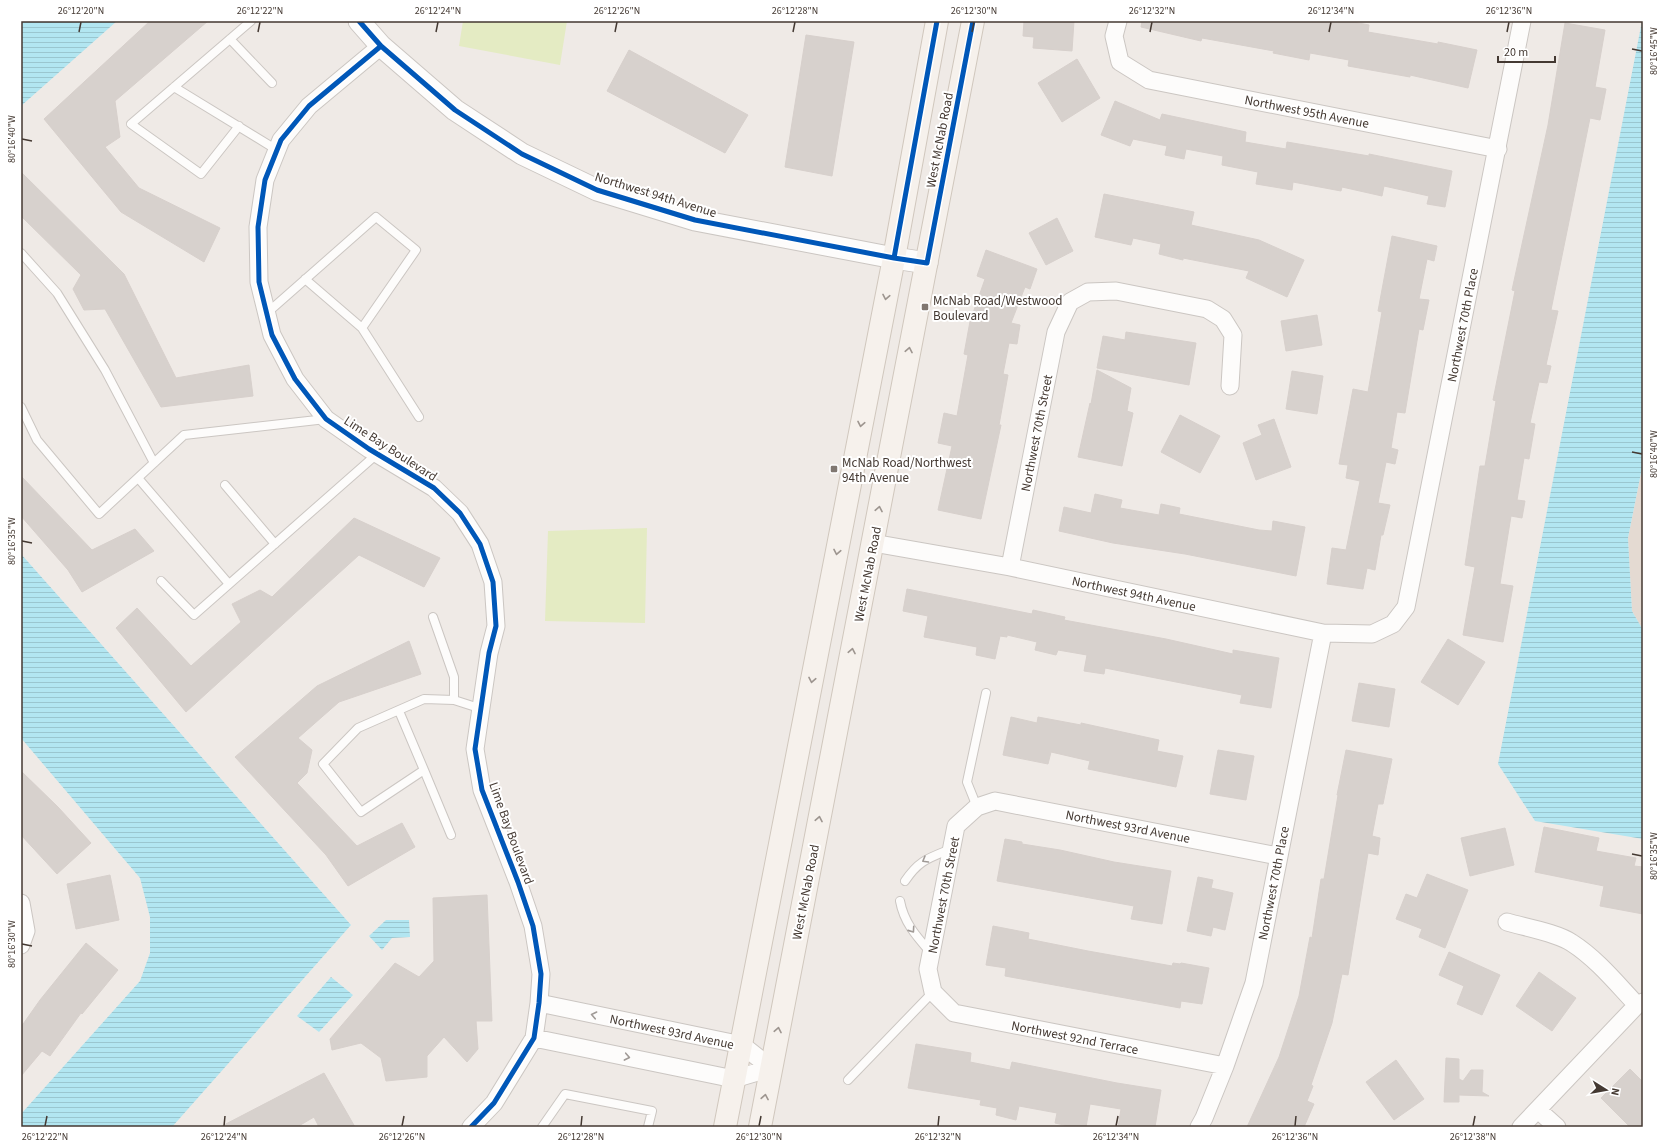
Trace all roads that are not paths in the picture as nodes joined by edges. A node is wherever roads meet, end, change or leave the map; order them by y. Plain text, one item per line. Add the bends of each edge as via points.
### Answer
1 (251, 21) edge
2 (360, 21) edge
3 (937, 21) edge
4 (973, 21) edge
5 (1118, 21) edge
6 (1522, 21) edge
7 (230, 39) junction
8 (381, 46) junction
9 (272, 83) dead end
10 (174, 87) junction
11 (239, 126) junction
12 (1498, 149) junction
13 (277, 150) junction
14 (21, 253) edge
15 (894, 258) junction
16 (927, 263) junction
17 (305, 279) junction
18 (267, 313) junction
19 (362, 328) junction
20 (1230, 386) dead end
21 (21, 407) edge
22 (419, 417) dead end
23 (326, 419) junction
24 (377, 454) junction
25 (154, 463) junction
26 (138, 478) junction
27 (225, 485) dead end
28 (873, 543) junction
29 (275, 544) junction
30 (1010, 567) junction
31 (161, 581) dead end
32 (229, 584) junction
33 (434, 617) dead end
34 (1393, 624) joint
35 (1323, 633) junction
36 (986, 694) dead end
37 (454, 700) junction
38 (482, 709) junction
39 (399, 711) junction
40 (424, 770) junction
41 (977, 807) junction
42 (451, 835) dead end
43 (952, 848) junction
44 (1278, 856) junction
45 (905, 881) dead end
46 (900, 901) dead end
47 (21, 903) edge
48 (1507, 922) dead end
49 (24, 938) edge
50 (932, 954) junction
51 (932, 992) junction
52 (539, 1003) junction
53 (1640, 1004) edge
54 (534, 1038) junction
55 (742, 1045) junction
56 (1225, 1066) junction
57 (771, 1068) junction
58 (734, 1079) junction
59 (848, 1080) dead end
60 (1538, 1110) junction
61 (471, 1127) edge
62 (542, 1127) edge
63 (648, 1127) edge
64 (725, 1127) edge
65 (760, 1127) edge
66 (1199, 1127) edge
67 (1521, 1127) edge
68 (1557, 1127) edge

1 - 7 lane
2 - 8 street, Northwest 94th Avenue
3 - 15 main road, West McNab Road
4 - 16 main road, West McNab Road
5 - 12 street, Northwest 95th Avenue via 1114,36 1120,62 1149,80
6 - 12 street, Northwest 70th Place
7 - 9 lane
7 - 10 lane
8 - 13 street, Lime Bay Boulevard via 309,106 281,140
8 - 15 street, Northwest 94th Avenue via 455,110 522,154 597,190 695,220
10 - 11 lane
10 - 11 lane via 131,124 201,174
11 - 13 lane
12 - 34 street, Northwest 70th Place via 1406,607
13 - 18 street, Lime Bay Boulevard via 265,180 258,227 259,282
14 - 25 lane via 57,293 105,370
15 - 16 street, Northwest 94th Avenue
15 -> 55 main road, West McNab Road
28 -> 16 main road, West McNab Road
17 - 18 lane
17 - 19 lane
17 - 19 lane via 376,217 416,250
18 - 23 street, Lime Bay Boulevard via 272,335 295,379
19 - 22 lane
20 - 30 street, Northwest 70th Street via 1233,335 1223,319 1207,309 1116,291 1088,292 1070,302 1056,332
21 - 26 lane via 37,440 99,514
23 - 24 street, Lime Bay Boulevard
23 - 25 lane via 184,435
24 - 29 lane
24 - 38 street, Lime Bay Boulevard via 434,488 460,513 480,544 493,582 496,626
25 - 26 lane
26 - 32 lane
27 - 29 lane
28 - 30 street, Northwest 94th Avenue
57 -> 28 main road, West McNab Road
29 - 32 lane
30 - 35 street, Northwest 94th Avenue
31 - 32 lane via 194,615
33 - 37 lane via 454,677
34 - 35 street, Northwest 94th Avenue via 1372,634
35 - 44 street, Northwest 70th Place
36 - 41 lane via 966,782
37 - 38 lane
37 - 39 lane via 424,699
38 - 52 street, Lime Bay Boulevard via 475,749 482,790 533,926 541,974
39 - 40 lane
39 - 40 lane via 358,728 323,764 361,812
40 - 42 lane
41 - 43 street, Northwest 70th Street via 956,826
41 - 44 street, Northwest 93rd Avenue via 995,801
43 -> 45 lane via 925,860 913,869
43 - 50 street, Northwest 70th Street
44 - 56 street, Northwest 70th Place via 1254,983
46 -> 50 lane via 907,923
47 - 49 street
48 - 53 street via 1571,942
50 - 51 street, Northwest 70th Street via 928,970
51 - 56 street, Northwest 92nd Terrace via 954,1013
51 - 59 lane
52 - 54 street, Lime Bay Boulevard
55 -> 52 street, Northwest 93rd Avenue
53 - 60 street
54 -> 58 street
54 - 61 street, Lime Bay Boulevard via 494,1103
55 - 57 street, Northwest 93rd Avenue
55 - 58 main road, West McNab Road
56 - 66 street, Northwest 70th Place
57 - 58 street
65 -> 57 main road, West McNab Road
58 - 64 main road, West McNab Road
60 - 67 street
60 - 68 street
62 - 63 lane via 565,1094 652,1111

